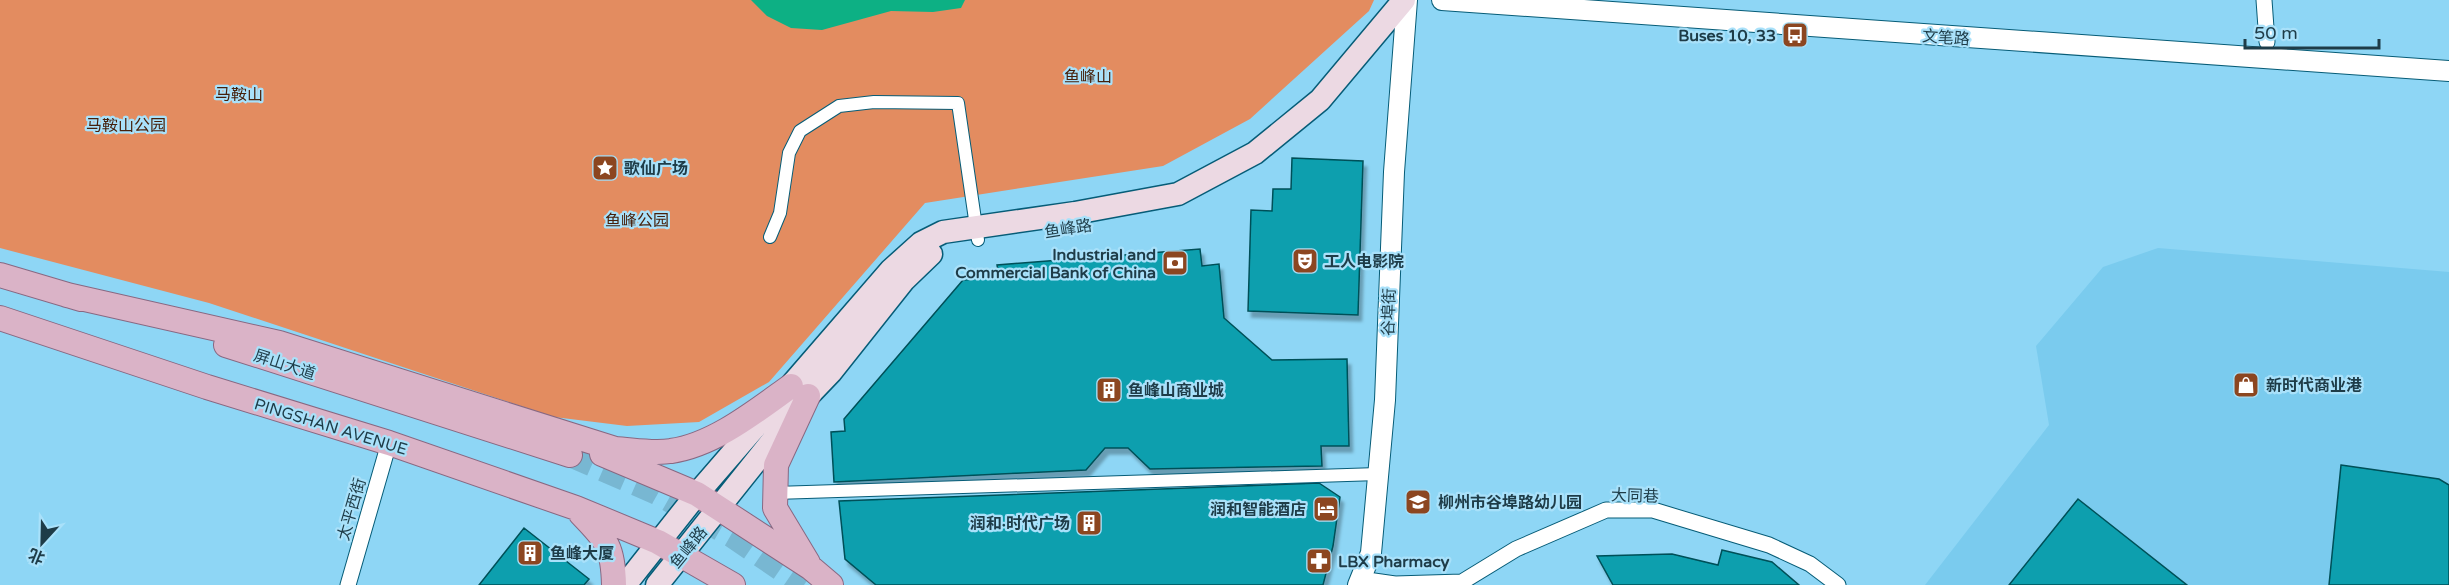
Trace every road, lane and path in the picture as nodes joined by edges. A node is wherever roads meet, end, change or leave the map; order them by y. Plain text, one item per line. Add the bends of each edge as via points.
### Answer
1 (1405, 0) edge
2 (1442, 0) edge
3 (2264, 0) edge
4 (2267, 42) dead end
5 (2449, 71) edge
6 (977, 233) junction
7 (770, 237) dead end
8 (0, 275) edge
9 (67, 295) junction
10 (0, 318) edge
11 (800, 391) junction
12 (545, 429) junction
13 (389, 443) junction
14 (570, 455) tunnel mouth
15 (1378, 474) junction
16 (775, 493) junction
17 (697, 494) junction
18 (576, 508) junction
19 (719, 509) junction
20 (658, 542) junction
21 (682, 556) junction
22 (811, 568) junction
23 (1359, 582) edge
24 (348, 585) edge
25 (614, 585) edge
26 (625, 585) edge
27 (657, 585) edge
28 (733, 585) edge
29 (831, 585) edge
30 (1838, 585) edge

1 - 6 main road, 鱼峰路 via 1320,100 1255,153 1178,194
1 - 15 street, 谷埠街
2 - 5 street, 文笔路
3 - 4 street
6 - 7 street via 958,103 874,102 839,106 800,131 789,153 780,213
6 - 11 main road, 鱼峰路 via 943,232 921,243 891,270
8 - 9 main road, 屏山大道
9 - 12 main road via 279,343
9 - 14 main road, 屏山大道
10 - 13 main road, PINGSHAN AVENUE
11 - 12 main road via 715,437 671,451 615,449
11 - 16 main road via 776,465
11 - 17 main road, 鱼峰路
11 - 19 main road, 鱼峰路
12 - 17 main road
13 - 18 main road, PINGSHAN AVENUE
13 - 24 street, 太平西街
15 - 16 street
15 - 23 street, 谷埠街 via 1371,553
16 - 22 main road via 775,508
17 - 19 main road
17 - 20 main road, 鱼峰路
18 - 20 main road, PINGSHAN AVENUE
18 - 25 main road via 606,540
19 - 21 main road, 鱼峰路
19 - 22 main road
20 - 21 main road, PINGSHAN AVENUE
20 - 26 main road, 鱼峰路
21 - 27 main road, 鱼峰路
21 - 28 main road, PINGSHAN AVENUE
22 - 29 main road
23 - 30 street, 大同巷 via 1462,582 1516,549 1606,510 1653,510 1769,545 1810,564

